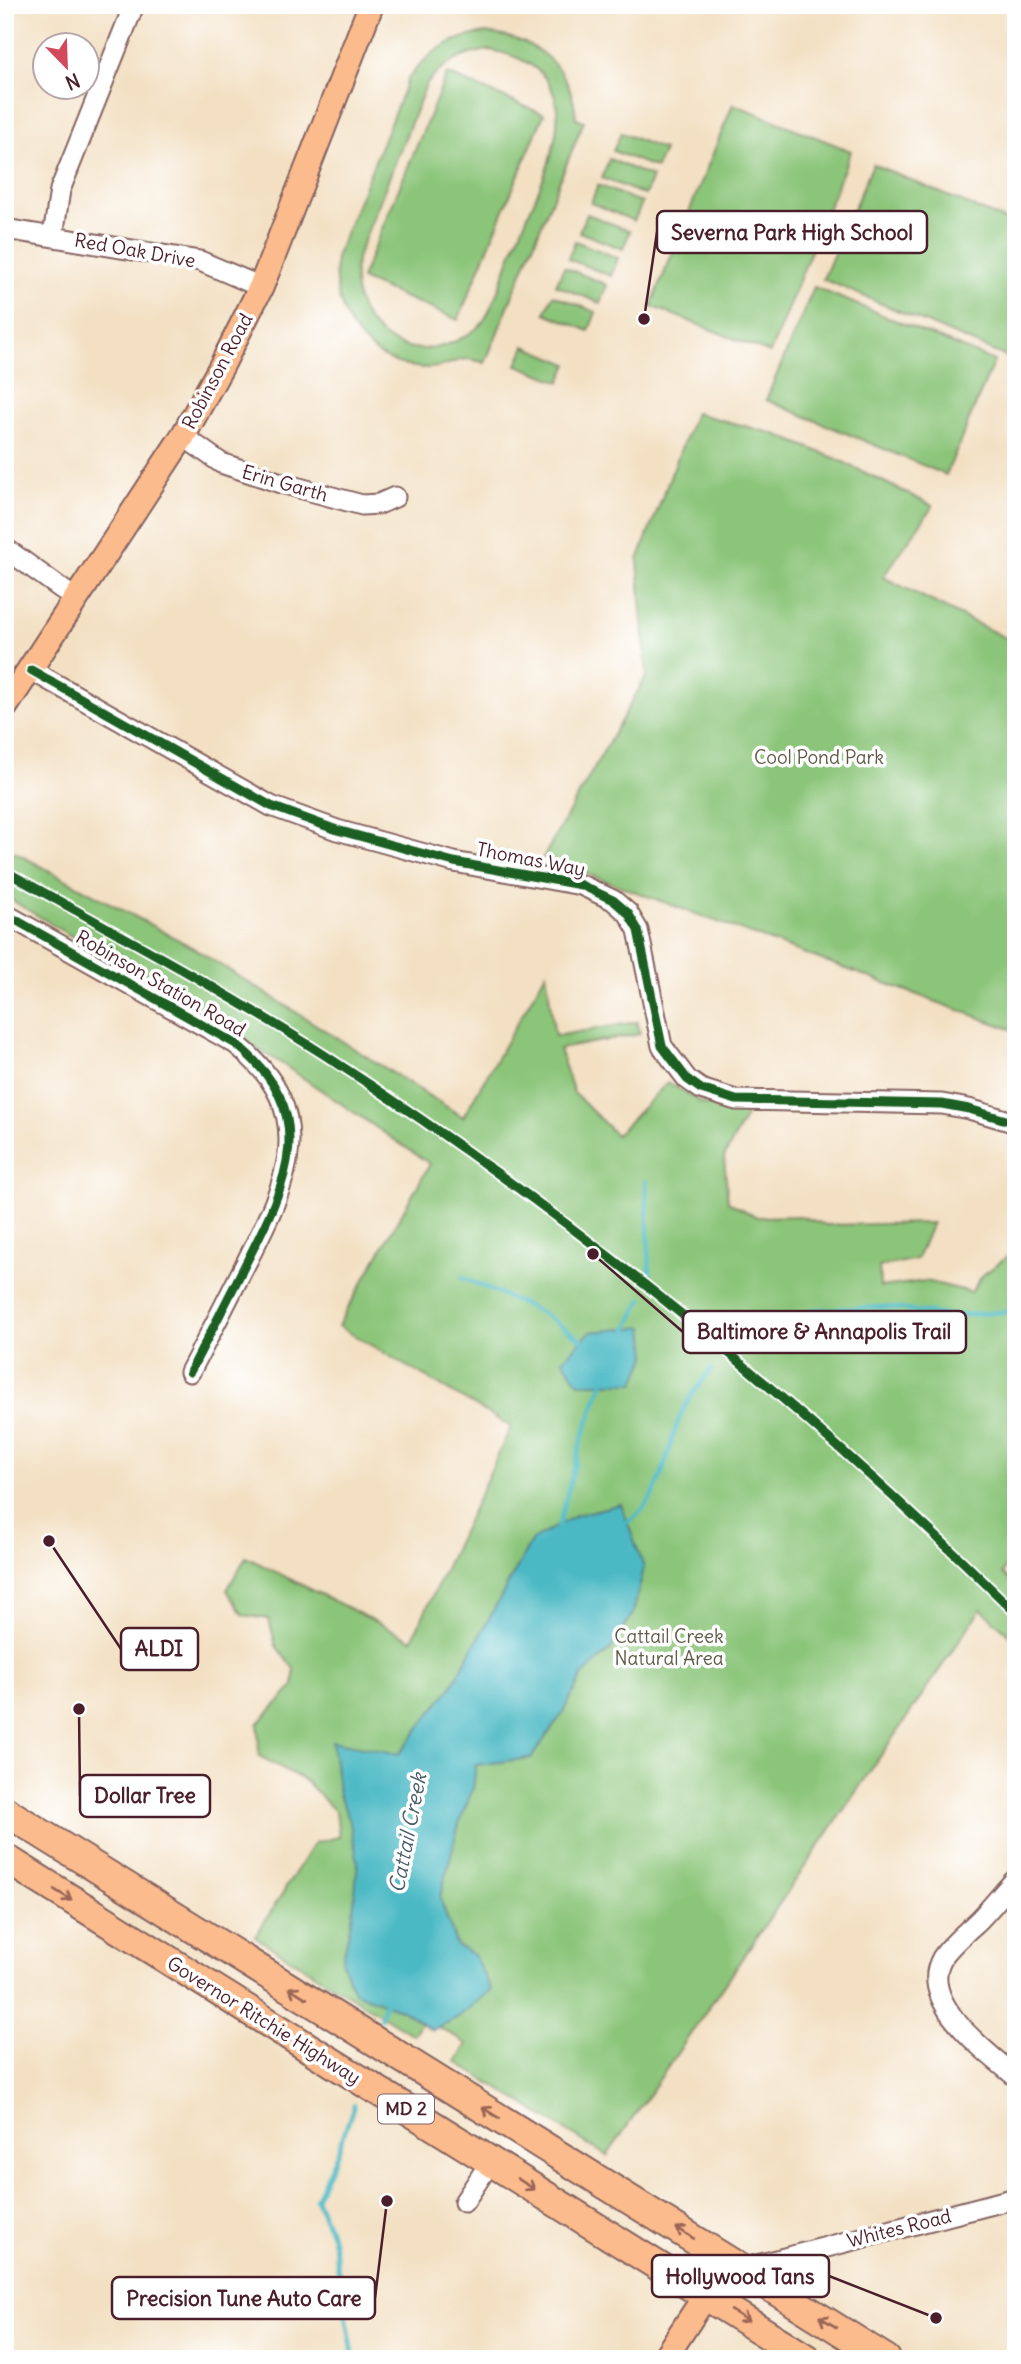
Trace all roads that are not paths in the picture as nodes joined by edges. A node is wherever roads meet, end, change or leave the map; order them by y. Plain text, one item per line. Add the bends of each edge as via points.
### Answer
1 (134, 5) edge
2 (371, 5) edge
3 (5, 229) edge
4 (53, 236) junction
5 (261, 287) junction
6 (183, 436) junction
7 (395, 497) dead end
8 (5, 548) edge
9 (77, 600) junction
10 (31, 670) junction
11 (5, 707) edge
12 (5, 914) edge
13 (1016, 1123) edge
14 (190, 1372) dead end
15 (5, 1811) edge
16 (5, 1858) edge
17 (1016, 1880) edge
18 (1016, 2077) edge
19 (491, 2161) junction
20 (1016, 2198) edge
21 (464, 2202) dead end
22 (743, 2269) junction
23 (706, 2295) junction
24 (664, 2359) edge
25 (807, 2359) edge
26 (886, 2359) edge

1 - 4 street via 60,190
2 - 5 main road, Robinson Road
3 - 4 street, Red Oak Drive
4 - 5 street, Red Oak Drive via 200,261
5 - 6 main road, Robinson Road
6 - 7 street, Erin Garth via 221,463 281,483 362,505
6 - 9 main road, Robinson Road
8 - 9 street
9 - 10 main road, Robinson Road
10 - 11 main road, Robinson Road
10 - 13 street, Thomas Way via 300,818 454,862 581,885 602,893 628,912 638,930 662,1046 687,1079 701,1089 736,1100 942,1104
12 - 14 street, Robinson Station Road via 236,1044 256,1060 281,1104 290,1152 282,1188
22 -> 15 highway, MD 2
16 -> 19 highway, Governor Ritchie Highway / MD 2
17 - 18 street via 944,1955 936,1976 937,1990 950,2014
19 - 21 street
19 -> 23 highway, Governor Ritchie Highway / MD 2
20 - 22 street, Whites Road
22 - 23 main road
26 -> 22 highway, MD 2
23 - 24 main road
23 -> 25 highway, Governor Ritchie Highway / MD 2

